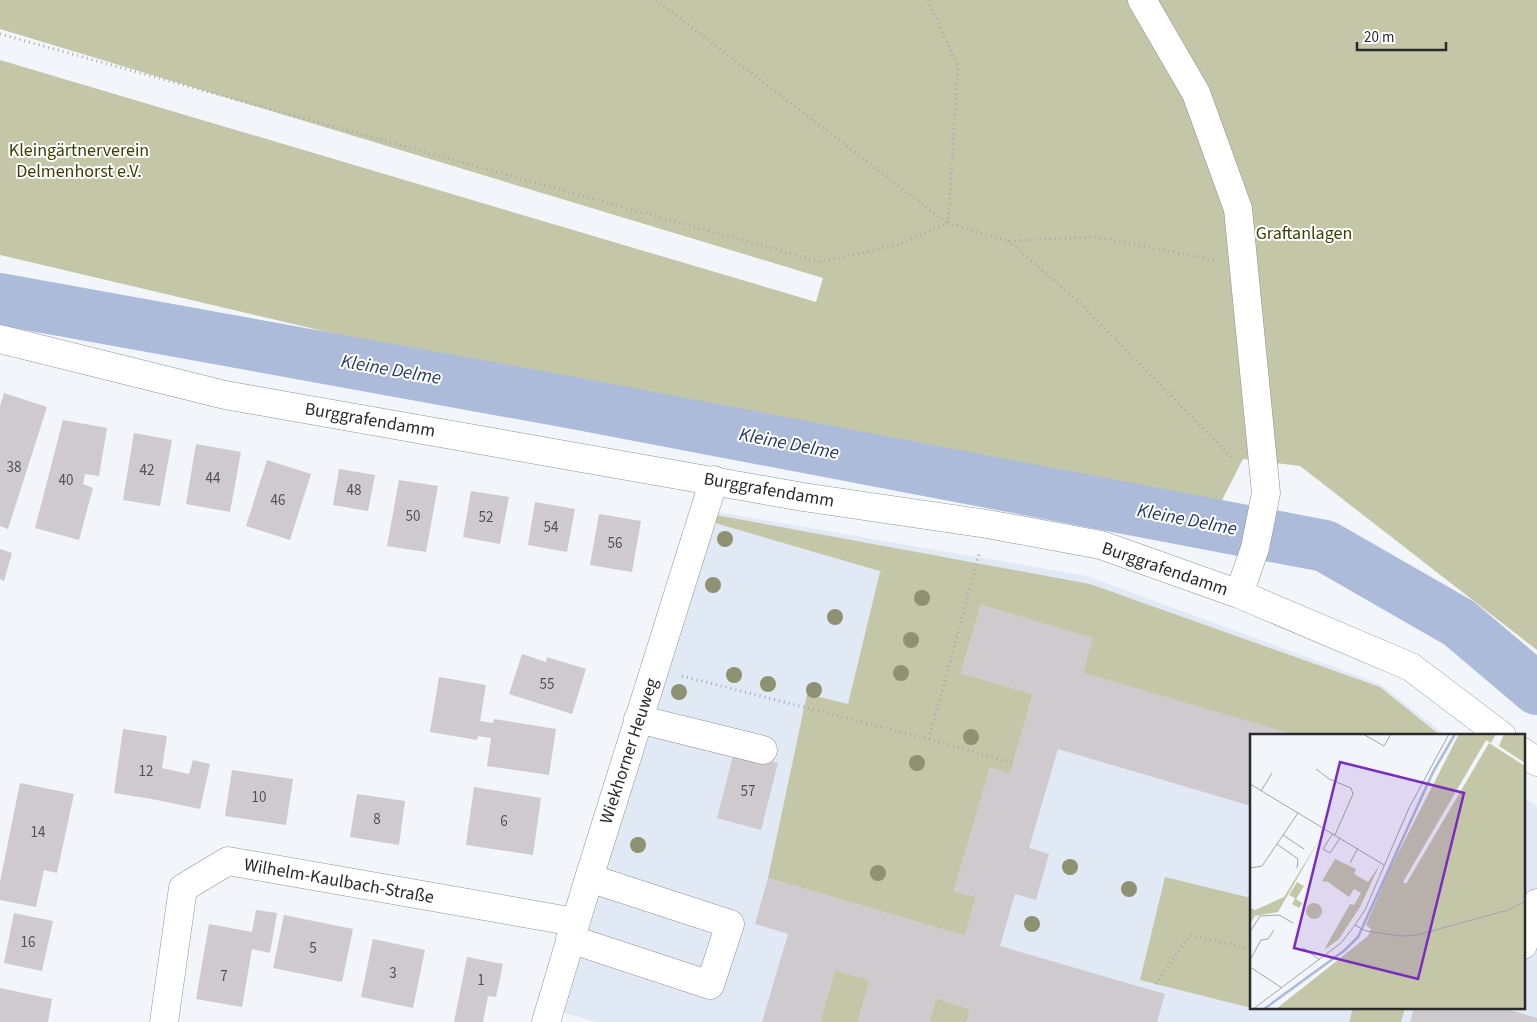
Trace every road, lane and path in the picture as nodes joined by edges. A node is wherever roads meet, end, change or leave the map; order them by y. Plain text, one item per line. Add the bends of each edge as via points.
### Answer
1 (656, 0) edge
2 (928, 0) edge
3 (1142, 0) edge
4 (0, 34) edge
5 (948, 223) junction
6 (1008, 241) junction
7 (1243, 266) junction
8 (0, 339) edge
9 (714, 480) junction
10 (1265, 502) junction
11 (988, 524) junction
12 (1239, 594) junction
13 (654, 669) junction
14 (638, 718) junction
15 (1499, 734) edge
16 (929, 738) junction
17 (763, 750) dead end
18 (1524, 753) edge
19 (1537, 762) edge
20 (1013, 763) dead end
21 (589, 878) junction
22 (1537, 903) edge
23 (573, 931) junction
24 (1524, 942) edge
25 (1250, 949) edge
26 (1156, 984) dead end
27 (164, 1022) edge
28 (546, 1022) edge

1 - 5 path
2 - 5 path via 958,67
3 - 7 street via 1196,93 1238,209
4 - 5 path via 821,262 897,245
5 - 6 path
6 - 7 path via 1097,237
6 - 10 path via 1077,300
7 - 10 street
8 - 9 street, Burggrafendamm via 225,395
9 - 11 street, Burggrafendamm via 803,497
9 - 13 street, Wiekhorner Heuweg
10 - 12 street via 1255,548
11 - 12 street, Burggrafendamm via 1102,545
11 - 16 path
12 - 15 street, Burggrafendamm via 1411,667
13 - 14 street, Wiekhorner Heuweg
13 - 16 path
14 - 17 street
14 - 21 street, Wiekhorner Heuweg
16 - 20 path
18 - 19 street
21 - 23 street, Wiekhorner Heuweg
21 - 23 street via 730,924 710,985
22 - 24 street
23 - 27 street, Wilhelm-Kaulbach-Straße via 228,861 183,888
23 - 28 street, Wiekhorner Heuweg
25 - 26 path via 1190,935

